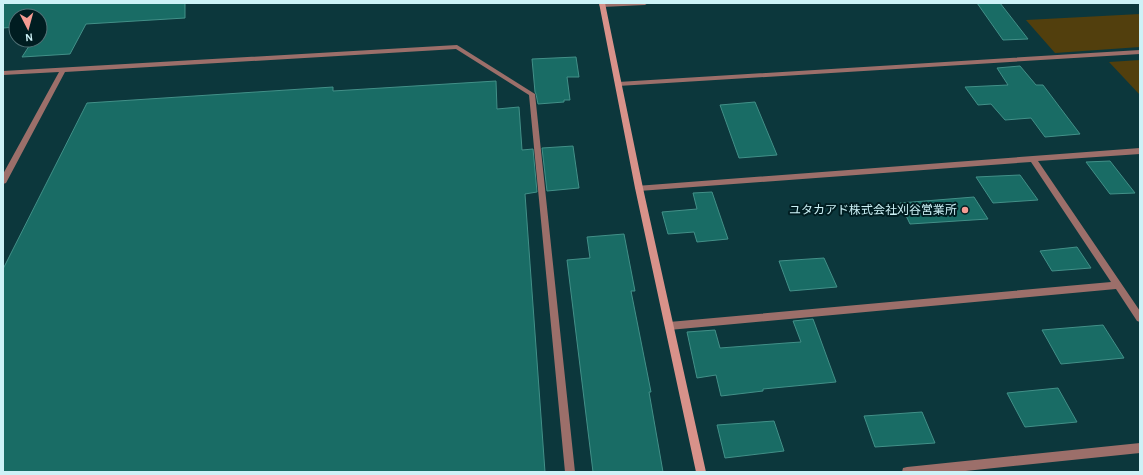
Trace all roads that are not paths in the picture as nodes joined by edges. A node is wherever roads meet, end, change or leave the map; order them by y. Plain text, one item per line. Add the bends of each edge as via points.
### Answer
1 (645, 3) edge
2 (602, 4) edge
3 (1140, 52) edge
4 (62, 70) junction
5 (3, 73) edge
6 (618, 84) junction
7 (1140, 151) edge
8 (1033, 159) junction
9 (3, 181) edge
10 (639, 188) junction
11 (1117, 285) junction
12 (1140, 318) edge
13 (669, 326) junction
14 (1140, 448) edge
15 (570, 472) edge
16 (701, 472) edge
17 (907, 472) edge

1 - 2 street
2 - 6 street
3 - 6 street
4 - 5 street
4 - 9 street
4 - 15 street via 457,47 532,94
6 - 10 street
7 - 8 street
8 - 10 street
8 - 11 street
10 - 13 street
11 - 12 street
11 - 13 street
13 - 16 street
14 - 17 street

